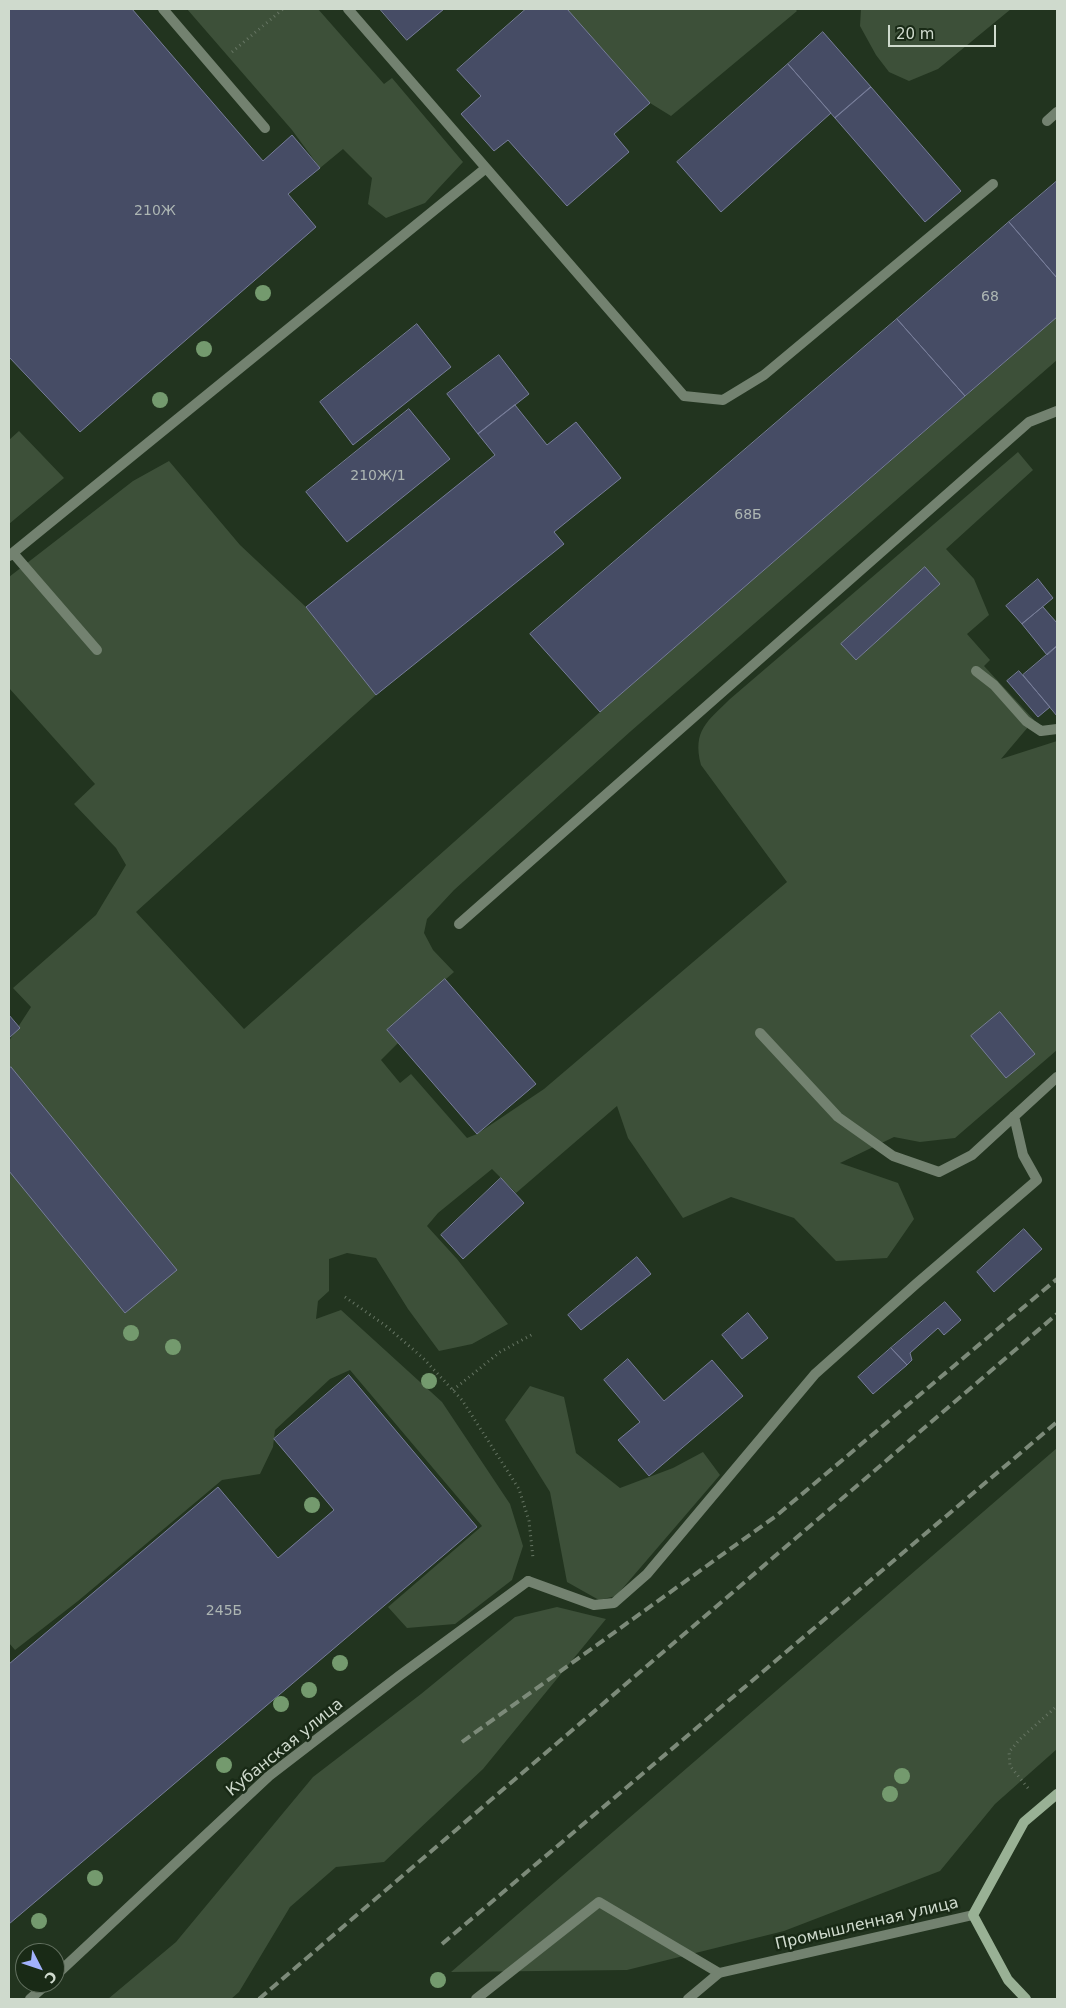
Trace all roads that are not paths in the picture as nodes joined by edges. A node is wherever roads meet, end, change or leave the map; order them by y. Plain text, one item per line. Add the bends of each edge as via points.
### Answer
1 (163, 9) edge
2 (348, 9) edge
3 (1057, 112) edge
4 (1047, 120) dead end
5 (265, 128) dead end
6 (486, 168) junction
7 (992, 184) dead end
8 (1057, 411) edge
9 (11, 554) edge
10 (97, 650) dead end
11 (976, 671) dead end
12 (1057, 729) edge
13 (458, 924) dead end
14 (760, 1033) dead end
15 (1057, 1078) edge
16 (1014, 1116) junction
17 (1057, 1794) edge
18 (973, 1915) junction
19 (65, 1967) edge
20 (719, 1973) junction
21 (476, 1999) edge
22 (688, 1999) edge
23 (1026, 1999) edge

1 - 5 street
2 - 6 street
3 - 4 street
6 - 7 street via 684,396 723,400 764,375
6 - 9 street
8 - 13 street via 1029,422
9 - 10 street
11 - 12 street via 994,685 1026,721 1041,731
14 - 16 street via 838,1117 894,1156 939,1172 972,1155
15 - 16 street
16 - 19 street, Кубанская улица via 1023,1154 1037,1180 815,1374 647,1574 614,1603 594,1605 528,1581 269,1776
17 - 18 main road, Промышленная улица via 1024,1822
18 - 20 street, Промышленная улица
18 - 23 main road via 1008,1980
20 - 21 street via 599,1902
20 - 22 street, Промышленная улица

